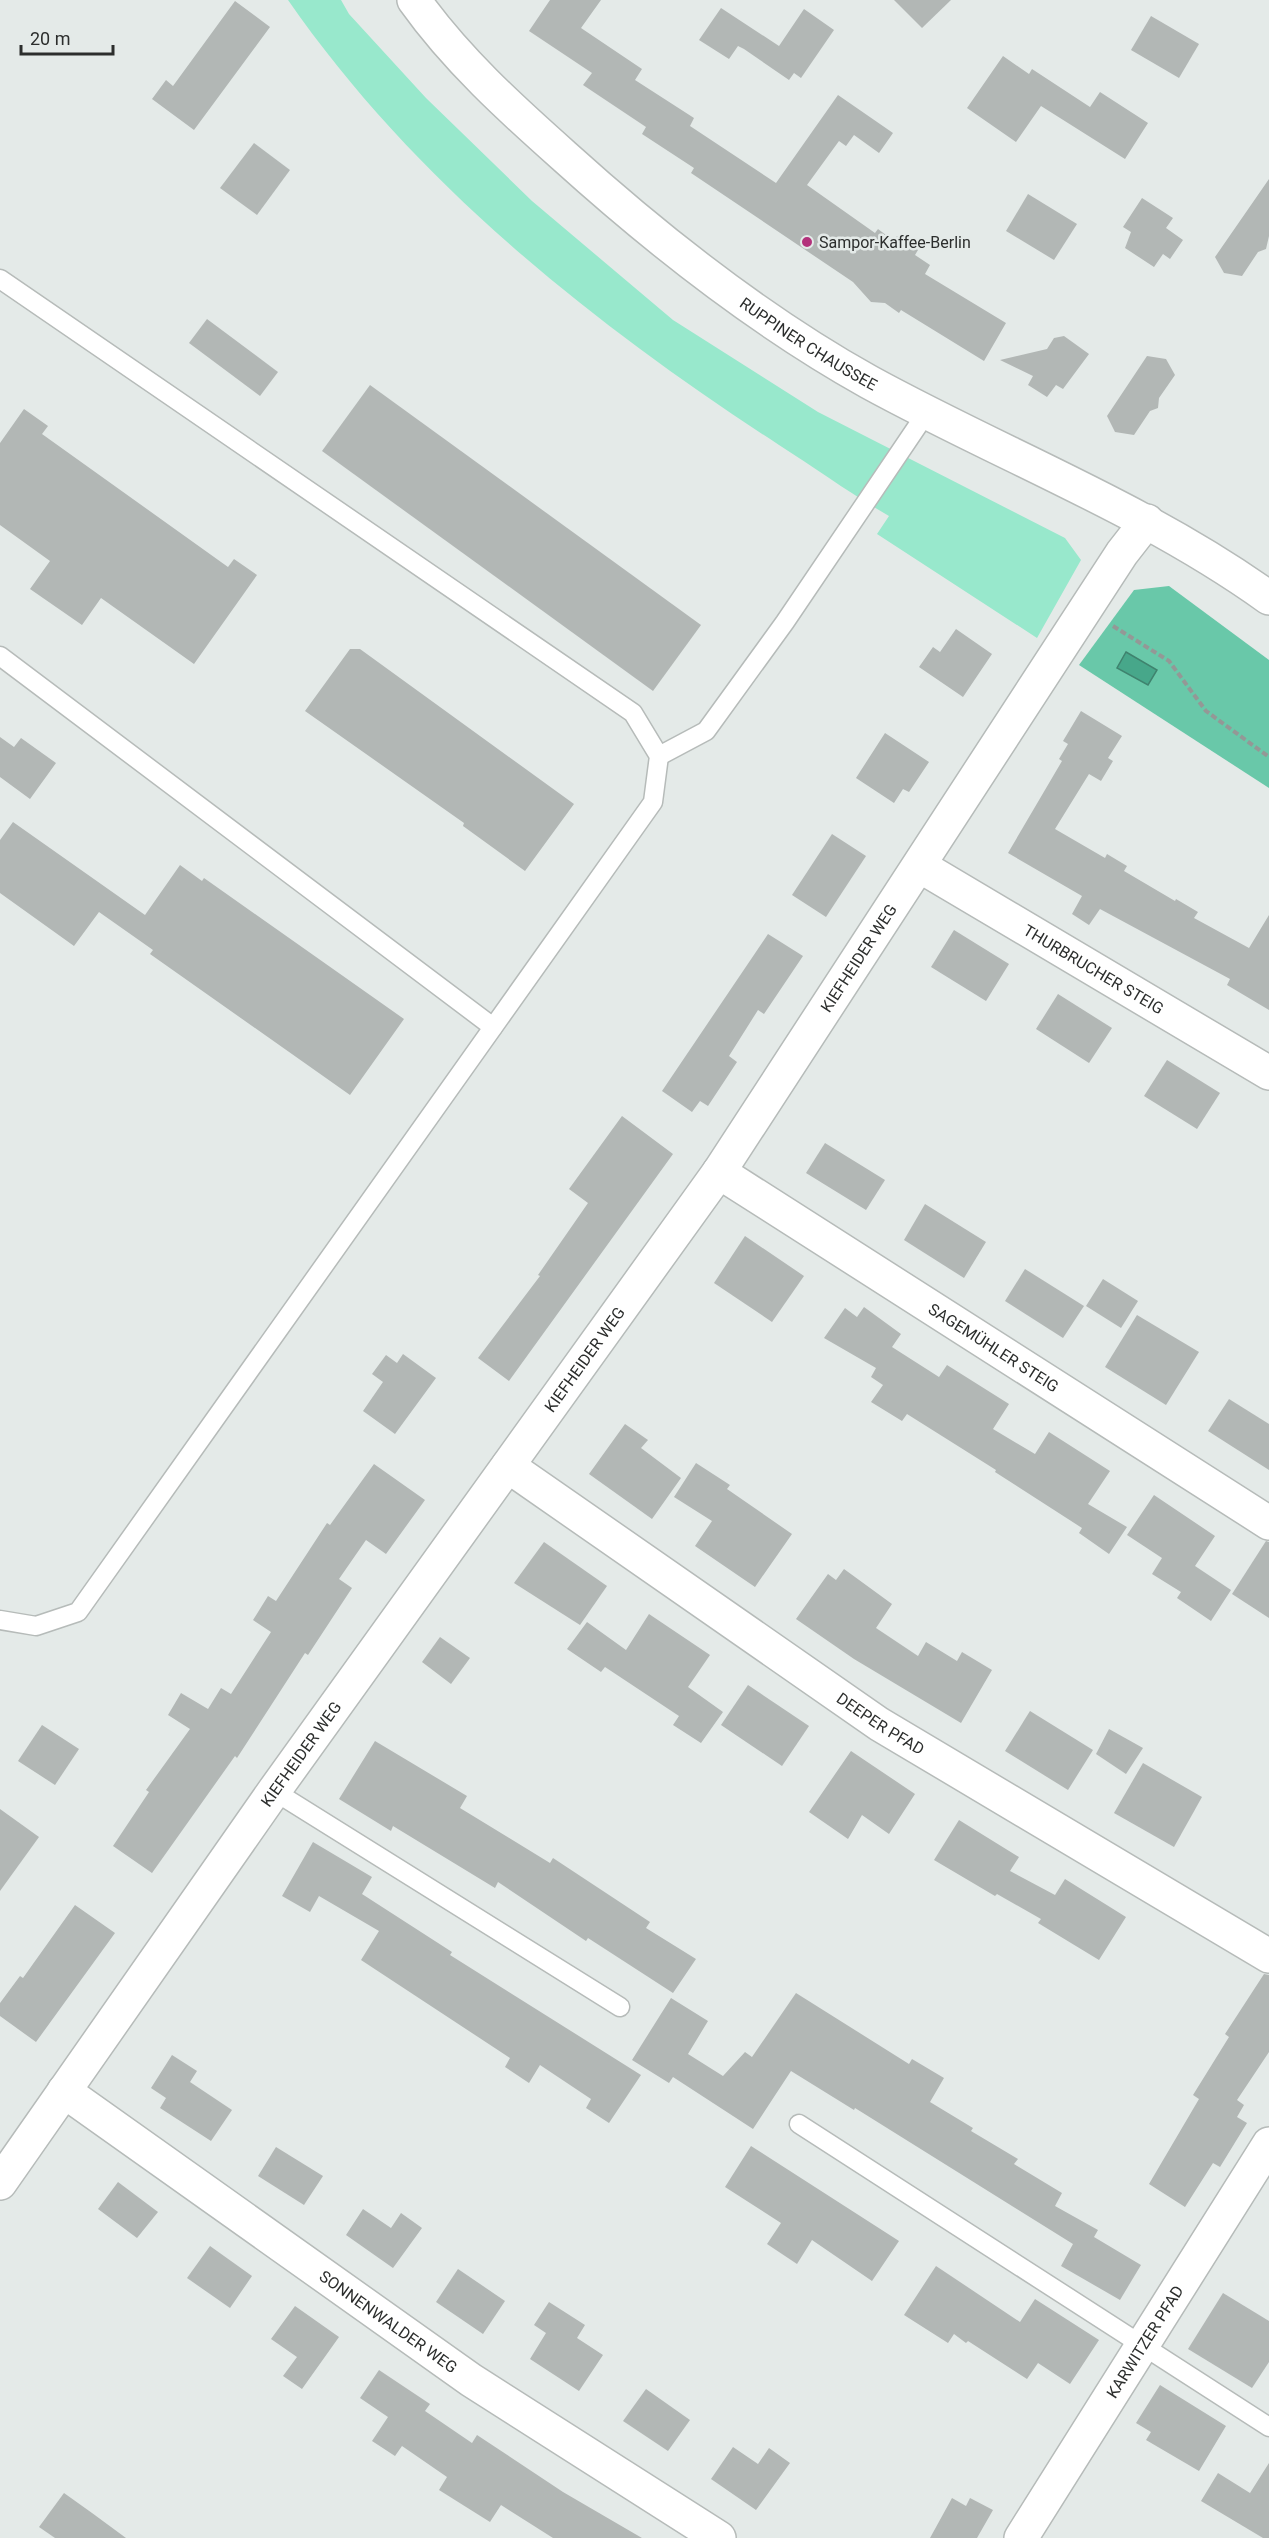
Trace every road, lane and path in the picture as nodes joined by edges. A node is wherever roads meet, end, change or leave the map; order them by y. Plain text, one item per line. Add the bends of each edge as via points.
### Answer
1 (414, 0) edge
2 (0, 279) edge
3 (927, 412) junction
4 (1147, 521) junction
5 (1269, 598) edge
6 (1086, 610) junction
7 (0, 656) edge
8 (658, 756) junction
9 (1269, 757) edge
10 (920, 866) junction
11 (493, 1027) junction
12 (1269, 1073) edge
13 (719, 1172) junction
14 (508, 1466) junction
15 (1269, 1523) edge
16 (0, 1620) edge
17 (274, 1791) junction
18 (1269, 1956) edge
19 (620, 2007) dead end
20 (64, 2091) junction
21 (799, 2124) dead end
22 (1269, 2144) edge
23 (0, 2183) edge
24 (1143, 2345) junction
25 (1269, 2427) edge
26 (719, 2538) edge
27 (1021, 2538) edge

1 - 3 street, RUPPINER CHAUSSEE via 473,71 645,227 732,294 809,346
2 - 8 lane via 633,713
3 - 4 street, RUPPINER CHAUSSEE
3 - 8 lane via 785,622 706,730
4 - 5 street, RUPPINER CHAUSSEE via 1219,562
4 - 6 street, KIEFHEIDER WEG
6 - 9 path via 1169,661 1206,711
6 - 10 street, KIEFHEIDER WEG
7 - 11 lane
8 - 11 lane via 653,802
10 - 12 street, THURBRUCHER STEIG
10 - 13 street, KIEFHEIDER WEG
11 - 16 lane via 78,1612 36,1626
13 - 14 street, KIEFHEIDER WEG
13 - 15 street, SAGEMÜHLER STEIG
14 - 17 street, KIEFHEIDER WEG
14 - 18 street, DEEPER PFAD via 879,1724
17 - 19 lane
17 - 20 street, KIEFHEIDER WEG
20 - 23 street, KIEFHEIDER WEG
20 - 26 street, SONNENWALDER WEG via 471,2380
21 - 24 lane
22 - 24 street, KARWITZER PFAD
24 - 25 lane
24 - 27 street, KARWITZER PFAD

